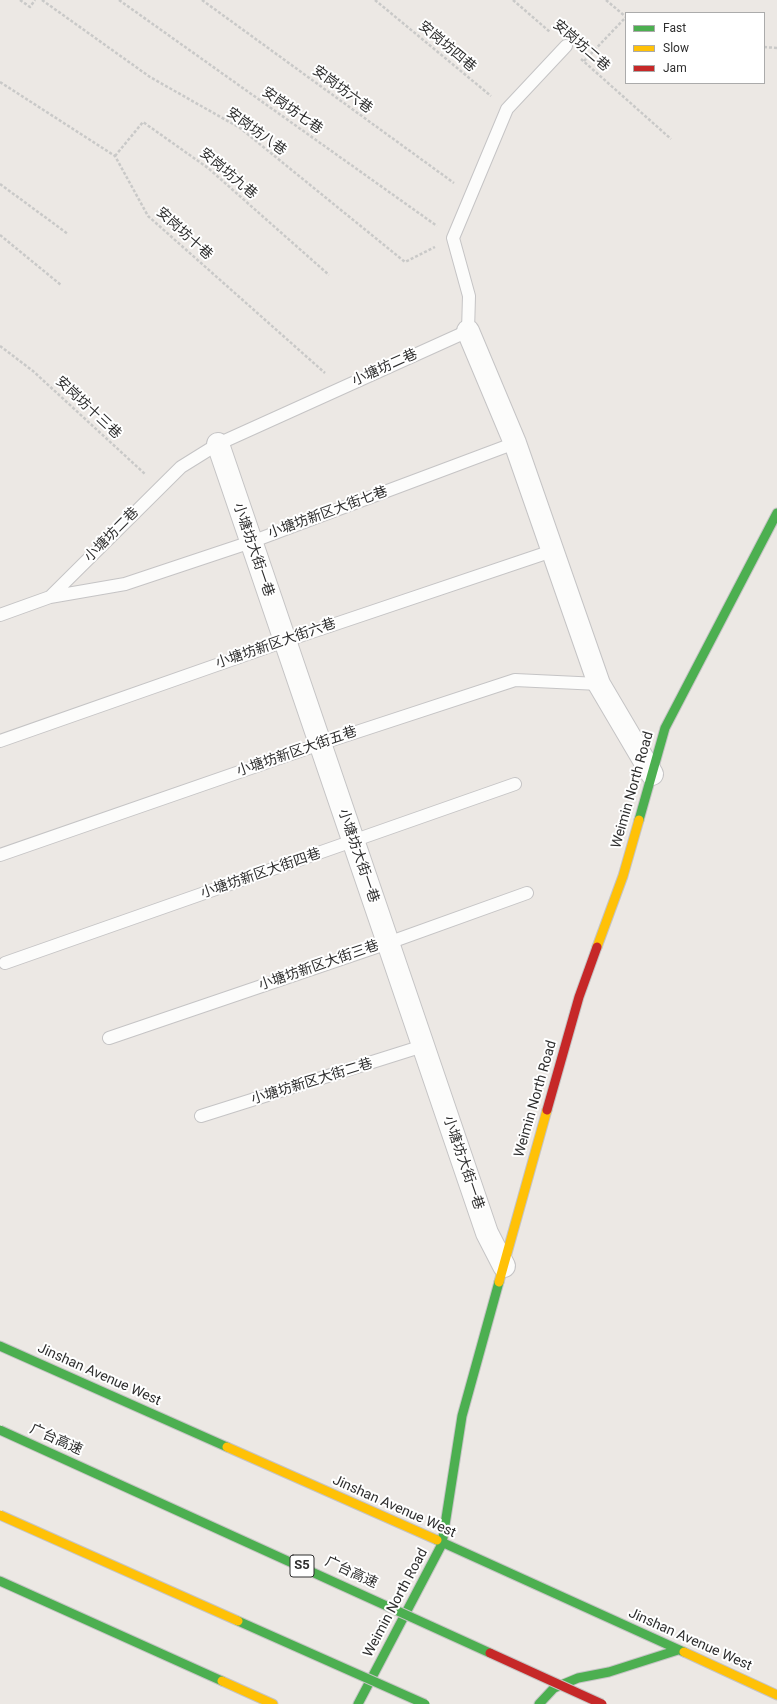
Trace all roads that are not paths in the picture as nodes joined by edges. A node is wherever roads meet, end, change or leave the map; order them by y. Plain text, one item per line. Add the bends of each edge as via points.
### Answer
1 (566, 46) road end
2 (468, 330) junction
3 (218, 444) junction
4 (515, 444) junction
5 (777, 513) edge
6 (251, 542) junction
7 (552, 551) junction
8 (50, 597) junction
9 (0, 616) edge
10 (285, 641) junction
11 (599, 684) junction
12 (0, 741) edge
13 (320, 744) junction
14 (652, 774) junction
15 (515, 784) dead end
16 (353, 842) junction
17 (0, 854) edge
18 (527, 892) dead end
19 (388, 943) junction
20 (5, 963) dead end
21 (109, 1038) dead end
22 (423, 1046) junction
23 (201, 1116) dead end
24 (504, 1266) junction
25 (0, 1346) edge
26 (0, 1430) edge
27 (0, 1515) edge
28 (442, 1544) junction
29 (0, 1581) edge
30 (678, 1650) junction
31 (777, 1695) edge
32 (273, 1704) edge
33 (358, 1704) edge
34 (425, 1704) edge
35 (539, 1704) edge
36 (602, 1704) edge

1 - 2 lane via 507,109 453,238 470,296
2 - 3 lane, 小塘坊二巷
2 - 4 street
3 - 6 street, 小塘坊大街一巷
3 - 8 lane, 小塘坊二巷 via 181,467
4 - 6 lane, 小塘坊新区大街七巷
4 - 7 street
5 - 14 main road, Weimin North Road via 665,728
6 - 8 lane, 小塘坊新区大街七巷 via 125,584
6 - 10 street, 小塘坊大街一巷
7 - 10 lane, 小塘坊新区大街六巷
7 - 11 street
8 - 9 lane, 小塘坊新区大街七巷
10 - 12 lane, 小塘坊新区大街六巷
10 - 13 street, 小塘坊大街一巷
11 - 13 lane, 小塘坊新区大街五巷 via 515,680
11 - 14 street
13 - 16 street, 小塘坊大街一巷
13 - 17 lane, 小塘坊新区大街五巷
14 - 24 main road, Weimin North Road via 623,876 579,997
15 - 16 lane, 小塘坊新区大街四巷
16 - 19 street, 小塘坊大街一巷
16 - 20 lane, 小塘坊新区大街四巷
18 - 19 lane, 小塘坊新区大街三巷
19 - 21 lane, 小塘坊新区大街三巷
19 - 22 street, 小塘坊大街一巷
22 - 23 lane, 小塘坊新区大街二巷
22 - 24 street, 小塘坊大街一巷 via 487,1233
24 - 28 main road, Weimin North Road via 462,1416
25 - 28 main road, Jinshan Avenue West
26 - 36 main road, 广台高速 / S5, bridge
27 - 34 main road, bridge
28 - 30 main road, Jinshan Avenue West
28 - 33 main road, Weimin North Road
29 - 32 main road
30 - 31 main road, Jinshan Avenue West
30 - 35 main road via 608,1672 578,1678 554,1688

